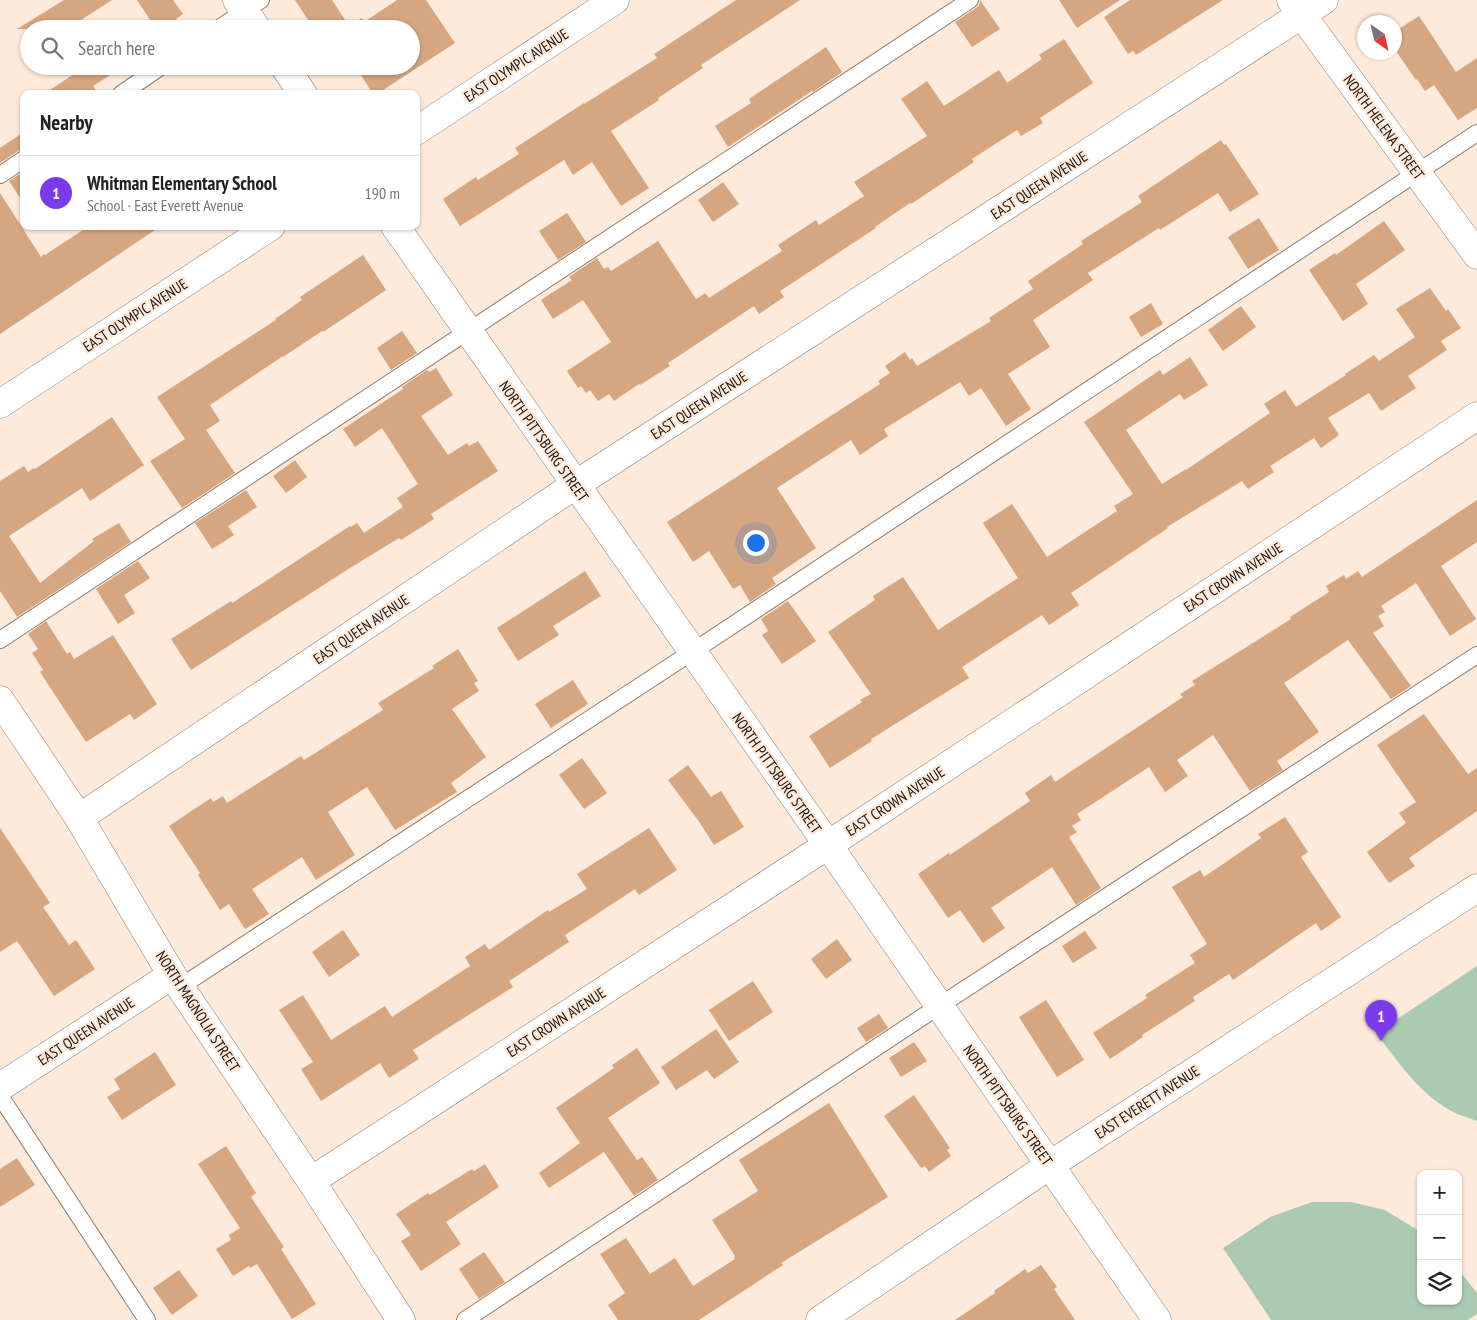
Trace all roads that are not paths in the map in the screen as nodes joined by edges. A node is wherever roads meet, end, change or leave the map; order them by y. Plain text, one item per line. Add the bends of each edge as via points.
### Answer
1 (615, 0) edge
2 (970, 0) edge
3 (1324, 0) edge
4 (1296, 7) edge
5 (250, 10) edge
6 (233, 20) edge
7 (149, 75) edge
8 (290, 75) edge
9 (127, 90) edge
10 (300, 90) edge
11 (420, 128) edge
12 (1477, 133) edge
13 (20, 162) edge
14 (1417, 173) junction
15 (0, 175) edge
16 (265, 230) edge
17 (398, 230) edge
18 (1477, 254) edge
19 (468, 331) junction
20 (0, 404) edge
21 (1477, 416) edge
22 (575, 485) junction
23 (0, 640) edge
24 (692, 652) junction
25 (1477, 655) edge
26 (0, 700) edge
27 (78, 818) junction
28 (828, 845) junction
29 (1477, 888) edge
30 (176, 981) junction
31 (939, 1006) junction
32 (0, 1087) edge
33 (0, 1096) edge
34 (1050, 1165) junction
35 (311, 1181) junction
36 (147, 1320) edge
37 (401, 1320) edge
38 (466, 1320) edge
39 (820, 1320) edge
40 (1157, 1320) edge

1 - 11 street, EAST OLYMPIC AVENUE
2 - 19 lane
3 - 4 street, EAST QUEEN AVENUE
4 - 14 street, NORTH HELENA STREET
4 - 22 street, EAST QUEEN AVENUE
5 - 6 lane
7 - 9 lane
8 - 10 street
12 - 14 lane
13 - 15 lane
14 - 18 street, NORTH HELENA STREET
14 - 24 lane
16 - 20 street, EAST OLYMPIC AVENUE
17 - 19 street, NORTH PITTSBURG STREET
19 - 22 street, NORTH PITTSBURG STREET
19 - 23 lane
21 - 28 street, EAST CROWN AVENUE
22 - 24 street, NORTH PITTSBURG STREET
22 - 27 street, EAST QUEEN AVENUE
24 - 28 street, NORTH PITTSBURG STREET
24 - 30 lane
25 - 31 lane
26 - 27 street, NORTH MAGNOLIA STREET
27 - 30 street, NORTH MAGNOLIA STREET
28 - 31 street, NORTH PITTSBURG STREET
28 - 35 street, EAST CROWN AVENUE
29 - 34 street, EAST EVERETT AVENUE
30 - 32 street, EAST QUEEN AVENUE
30 - 35 street, NORTH MAGNOLIA STREET
31 - 34 street, NORTH PITTSBURG STREET
31 - 38 lane
33 - 36 lane
34 - 39 street, EAST EVERETT AVENUE
34 - 40 street, NORTH PITTSBURG STREET
35 - 37 street, NORTH MAGNOLIA STREET

